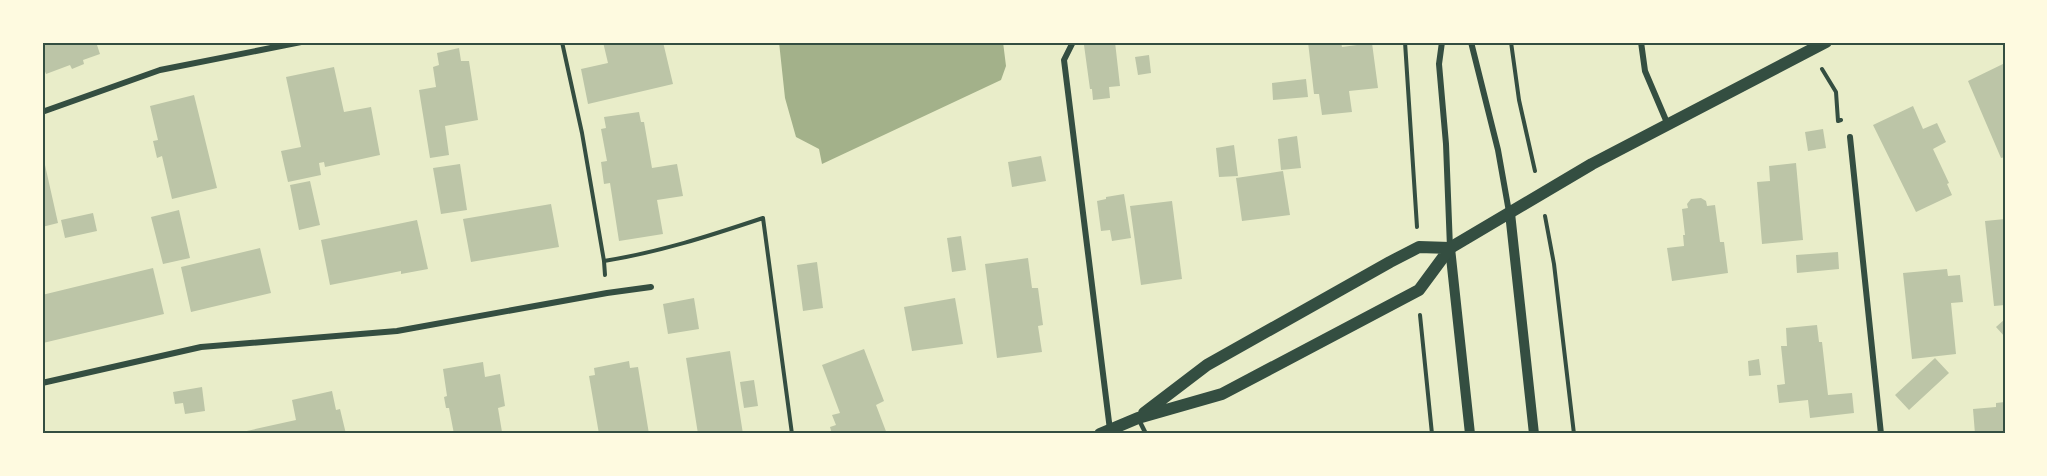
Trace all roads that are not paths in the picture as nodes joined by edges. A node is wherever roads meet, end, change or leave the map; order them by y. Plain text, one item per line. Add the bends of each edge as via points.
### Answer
1 (301, 42) edge
2 (1072, 42) edge
3 (1442, 42) edge
4 (1471, 42) edge
5 (1641, 42) edge
6 (1826, 42) edge
7 (42, 112) edge
8 (1668, 124) junction
9 (1850, 137) road end
10 (1510, 213) junction
11 (1450, 248) junction
12 (651, 287) dead end
13 (42, 383) edge
14 (1138, 418) junction
15 (1105, 432) edge
16 (1146, 434) edge
17 (1470, 434) edge
18 (1534, 434) edge
19 (1881, 434) edge

1 - 7 street via 160,70
2 - 15 street via 1064,60
3 - 11 street via 1439,64
4 - 10 street
5 - 8 street via 1645,71
6 - 8 main road
8 - 10 main road
9 - 19 street
10 - 11 main road
10 - 18 street
11 - 14 main road via 1419,247 1207,365
11 - 14 main road via 1419,290 1222,394
11 - 17 street
12 - 13 street via 397,331 201,348
14 - 15 main road
14 - 16 lane

